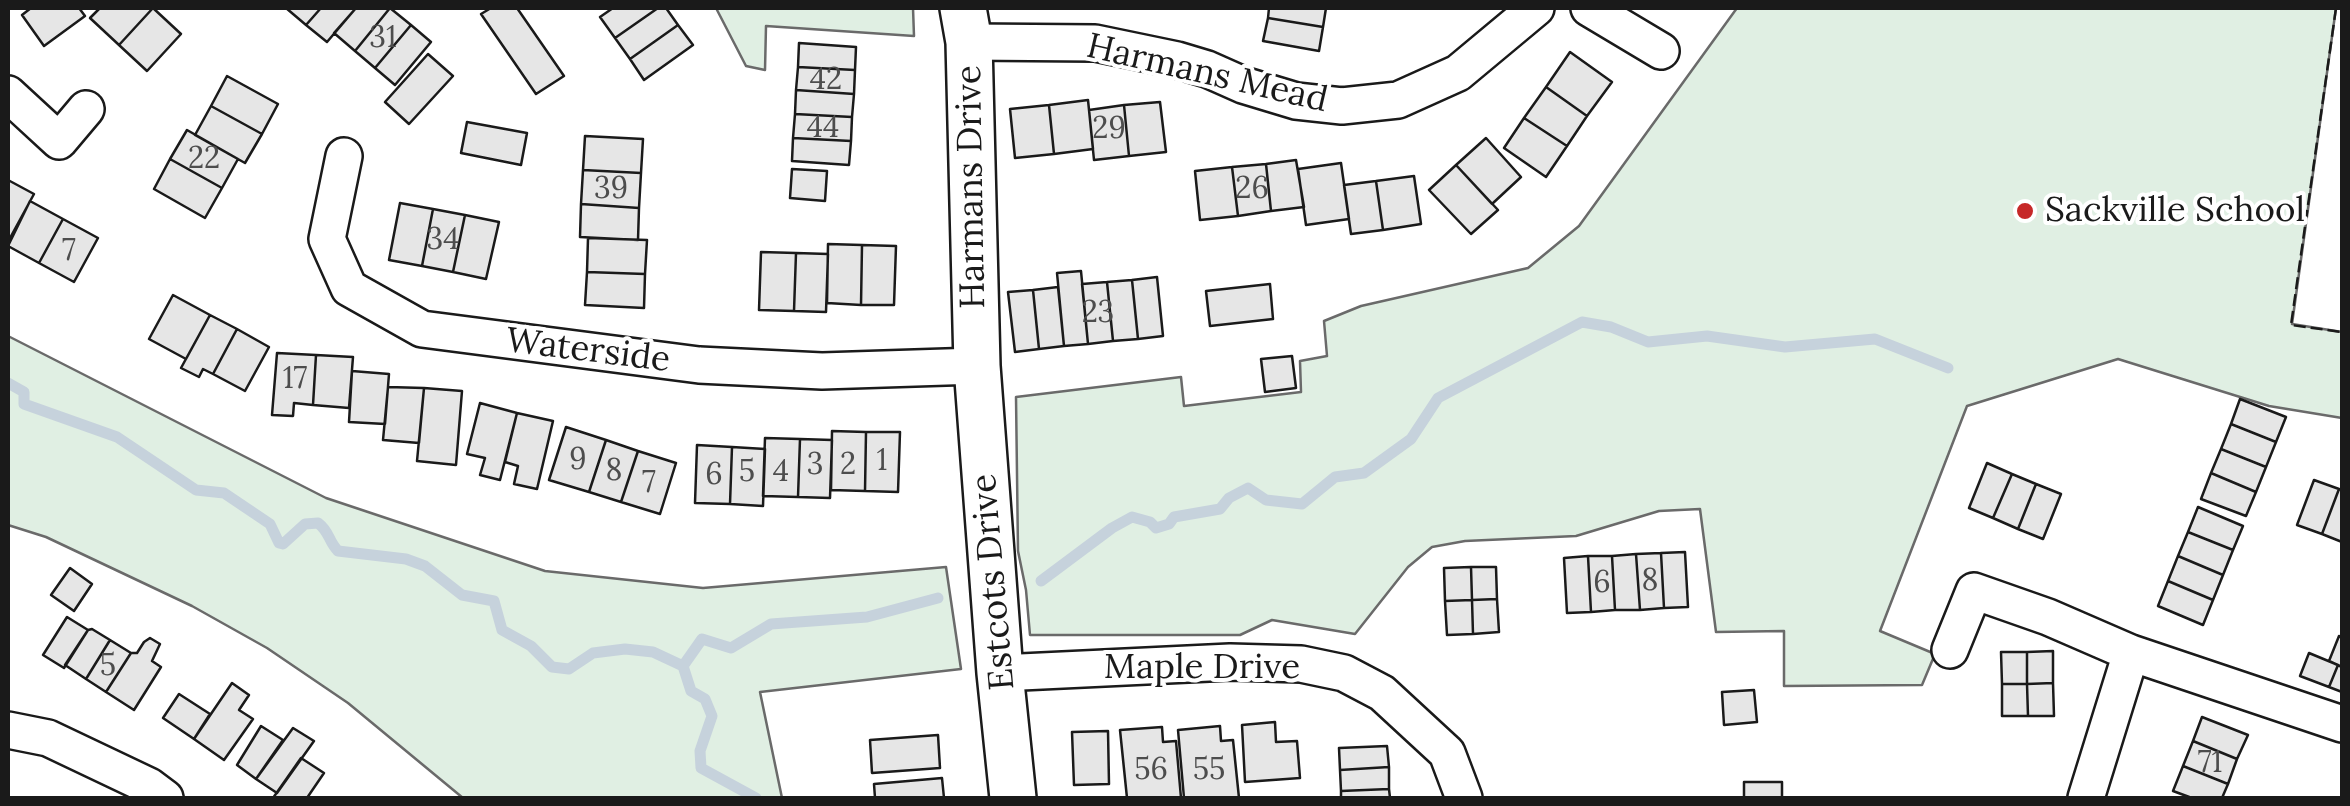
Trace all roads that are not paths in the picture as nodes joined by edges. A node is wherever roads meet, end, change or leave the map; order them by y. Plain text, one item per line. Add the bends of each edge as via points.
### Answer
1 (1536, 8) edge
2 (1588, 8) edge
3 (966, 25) edge
4 (1661, 51) dead end
5 (8, 94) edge
6 (86, 109) dead end
7 (344, 156) dead end
8 (977, 366) junction
9 (1950, 650) dead end
10 (2131, 653) junction
11 (1000, 673) junction
12 (2342, 724) edge
13 (8, 730) edge
14 (165, 798) edge
15 (1013, 798) edge
16 (1464, 798) edge
17 (2086, 798) edge

1 - 3 street, Harmans Mead via 1458,73 1398,100 1342,106 1296,101 1207,68 1095,43
2 - 4 street
3 - 8 street, Harmans Drive
5 - 6 street via 60,142
7 - 8 street, Waterside via 327,239 349,288 422,329 699,365 822,371
8 - 11 street, Estcots Drive
9 - 10 street via 1974,591
10 - 12 street
10 - 17 street
11 - 15 street, Estcots Drive
11 - 16 street, Maple Drive via 1230,662 1344,673 1382,692 1447,753
13 - 14 street via 48,738

